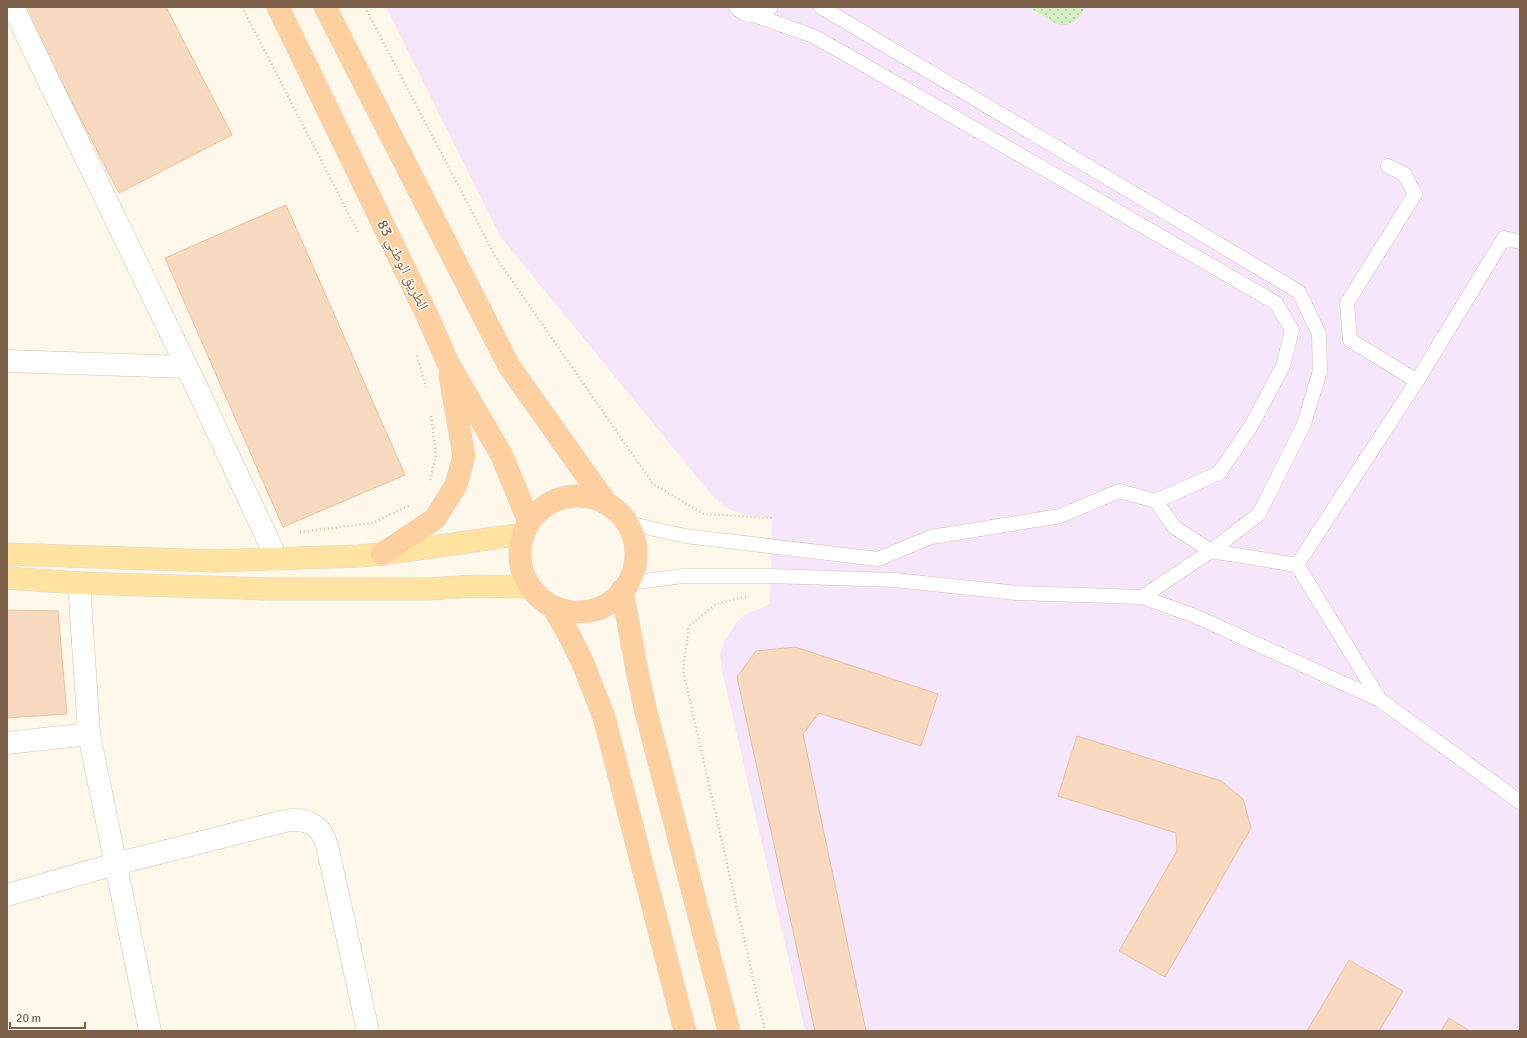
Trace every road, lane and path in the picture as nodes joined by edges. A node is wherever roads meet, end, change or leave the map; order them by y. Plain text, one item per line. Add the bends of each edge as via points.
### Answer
1 (13, 7) edge
2 (242, 7) edge
3 (278, 7) edge
4 (325, 7) edge
5 (365, 7) edge
6 (736, 7) edge
7 (771, 7) edge
8 (821, 7) edge
9 (754, 15) junction
10 (1388, 166) dead end
11 (359, 234) dead end
12 (1520, 242) edge
13 (416, 354) dead end
14 (7, 361) edge
15 (448, 363) junction
16 (187, 367) junction
17 (1417, 381) junction
18 (426, 389) dead end
19 (430, 411) dead end
20 (429, 483) dead end
21 (1156, 501) junction
22 (606, 502) junction
23 (412, 504) dead end
24 (772, 518) dead end
25 (627, 523) junction
26 (527, 528) junction
27 (268, 536) junction
28 (1211, 551) junction
29 (7, 554) edge
30 (382, 554) junction
31 (277, 559) junction
32 (1297, 565) junction
33 (7, 578) edge
34 (79, 583) junction
35 (626, 586) junction
36 (530, 587) junction
37 (747, 597) dead end
38 (1142, 597) junction
39 (553, 608) junction
40 (1380, 700) junction
41 (89, 734) junction
42 (7, 743) edge
43 (1520, 802) edge
44 (116, 864) junction
45 (7, 895) edge
46 (150, 1031) edge
47 (368, 1031) edge
48 (685, 1031) edge
49 (729, 1031) edge
50 (764, 1031) edge

1 - 16 street
2 - 11 path
3 - 15 highway, الطريق الوطني 83
4 - 22 highway via 509,366
5 - 24 path via 495,256 654,484 704,514
6 - 9 lane via 746,14
7 - 9 lane via 761,14
8 - 28 lane via 1299,292 1319,334 1320,371 1304,424 1259,514
9 - 21 lane via 813,36 1276,303 1292,330 1283,366 1251,426 1219,473
10 - 17 lane via 1404,174 1415,194 1347,302 1350,340
12 - 17 lane via 1504,238
13 - 18 path
14 - 16 street
15 - 26 highway, الطريق الوطني 83 via 502,456
15 - 30 highway via 464,456 456,485 435,519
16 - 27 street
17 - 32 lane
19 - 20 path via 436,455
21 - 25 lane via 1119,491 1060,516 931,537 878,559 685,536
21 - 28 lane via 1174,527
22 - 25 highway
22 - 26 highway via 588,497 571,497 555,501 540,510
23 - 27 path via 372,523
25 - 35 highway via 636,549 635,567
26 - 30 main road
26 - 36 highway via 521,540 520,560
27 - 31 street
28 - 32 lane
28 - 38 lane
29 - 31 main road via 214,561
30 - 31 main road
32 - 40 lane
33 - 34 main road
34 - 36 main road via 271,589
34 - 41 street
35 - 38 lane via 683,576 778,576 895,580 1016,593
35 - 39 highway via 604,607 570,613
35 - 49 highway via 637,670
36 - 39 highway
37 - 50 path via 716,604 689,626 682,670
38 - 40 lane via 1195,616
39 - 48 highway via 582,661 604,717
40 - 43 lane
41 - 42 street
41 - 44 street
44 - 45 street
44 - 46 street
44 - 47 street via 294,819 311,823 324,836 327,845

